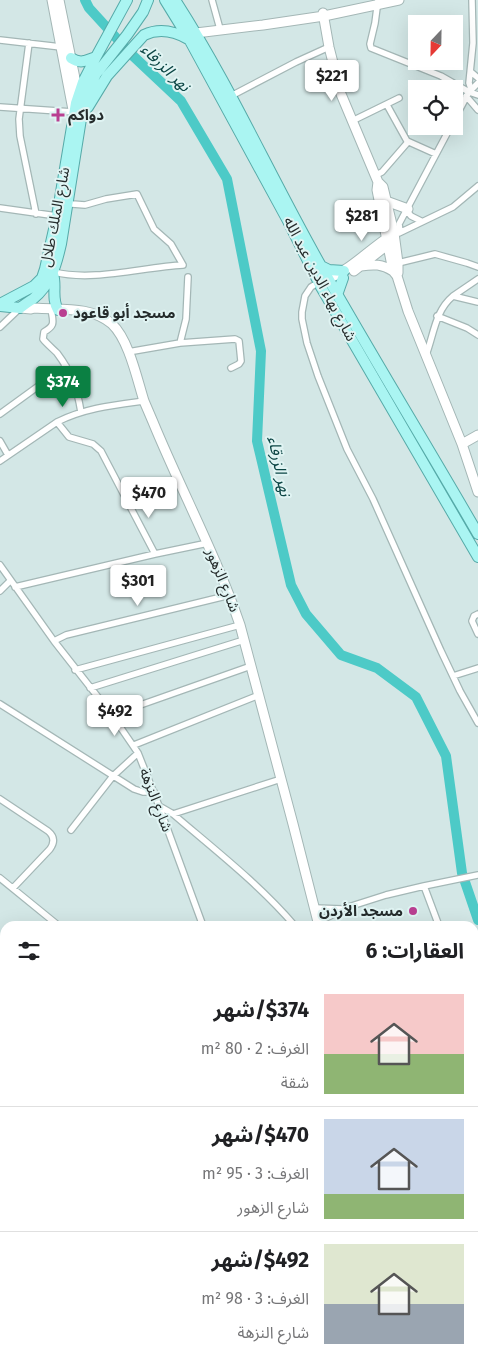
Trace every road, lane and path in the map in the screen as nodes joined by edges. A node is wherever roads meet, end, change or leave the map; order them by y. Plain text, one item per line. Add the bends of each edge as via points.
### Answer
1 (52, 0) edge
2 (59, 0) edge
3 (127, 0) edge
4 (148, 0) edge
5 (165, 0) edge
6 (175, 0) edge
7 (212, 0) edge
8 (399, 0) edge
9 (472, 0) edge
10 (378, 1) edge
11 (324, 14) junction
12 (219, 28) junction
13 (193, 33) junction
14 (0, 40) edge
15 (29, 43) junction
16 (61, 47) junction
17 (329, 47) junction
18 (96, 57) junction
19 (71, 58) junction
20 (471, 72) junction
21 (478, 78) edge
22 (478, 83) edge
23 (469, 92) junction
24 (78, 95) junction
25 (478, 95) edge
26 (231, 96) junction
27 (399, 98) dead end
28 (463, 103) edge
29 (387, 105) junction
30 (0, 107) edge
31 (20, 108) junction
32 (478, 110) edge
33 (78, 112) junction
34 (352, 121) junction
35 (446, 135) edge
36 (408, 142) junction
37 (436, 154) junction
38 (377, 179) junction
39 (478, 186) edge
40 (68, 201) junction
41 (386, 201) junction
42 (0, 208) edge
43 (408, 210) junction
44 (36, 214) junction
45 (57, 216) junction
46 (421, 221) junction
47 (394, 236) junction
48 (321, 266) junction
49 (361, 266) junction
50 (478, 267) edge
51 (396, 270) junction
52 (53, 273) junction
53 (343, 275) junction
54 (188, 277) dead end
55 (478, 279) edge
56 (325, 283) junction
57 (338, 295) junction
58 (453, 296) junction
59 (478, 302) edge
60 (1, 303) edge
61 (22, 306) junction
62 (54, 309) junction
63 (437, 316) junction
64 (0, 327) edge
65 (478, 335) edge
66 (180, 343) junction
67 (128, 352) junction
68 (426, 355) junction
69 (66, 366) junction
70 (231, 368) dead end
71 (144, 401) junction
72 (81, 412) junction
73 (0, 414) edge
74 (57, 422) junction
75 (478, 435) edge
76 (0, 442) edge
77 (462, 444) junction
78 (3, 457) edge
79 (478, 492) edge
80 (478, 534) edge
81 (208, 543) junction
82 (155, 554) junction
83 (478, 557) edge
84 (0, 565) edge
85 (2, 572) edge
86 (10, 581) junction
87 (15, 587) junction
88 (0, 591) edge
89 (230, 595) junction
90 (478, 614) edge
91 (240, 625) junction
92 (478, 634) edge
93 (244, 640) junction
94 (54, 641) junction
95 (251, 666) junction
96 (478, 668) edge
97 (76, 670) junction
98 (453, 676) junction
99 (90, 688) junction
100 (259, 695) junction
101 (0, 704) edge
102 (476, 714) edge
103 (112, 715) junction
104 (478, 723) edge
105 (134, 745) junction
106 (138, 753) junction
107 (114, 776) junction
108 (281, 779) junction
109 (154, 792) junction
110 (0, 799) edge
111 (159, 806) junction
112 (173, 814) junction
113 (71, 830) dead end
114 (477, 875) edge
115 (0, 878) edge
116 (427, 885) junction
117 (13, 888) junction
118 (315, 908) junction
119 (342, 909) junction
120 (53, 921) edge
121 (201, 921) edge
122 (291, 921) edge
123 (318, 921) edge
124 (322, 921) edge
125 (438, 921) edge

1 - 16 street
2 - 19 street
3 - 18 main road
4 - 33 main road via 128,34 92,80
5 - 13 main road, شارع بهاء الدين عبد الله
6 - 13 main road, شارع بهاء الدين عبد الله
7 - 12 street
8 - 10 street
9 - 20 street
10 - 11 street
10 - 23 street via 371,48 441,76
11 - 12 street
11 - 17 street
12 - 13 street
13 - 26 main road, شارع بهاء الدين عبد الله
13 - 33 main road via 164,31 144,35 101,85 88,108
13 - 56 main road, شارع بهاء الدين عبد الله via 284,212
14 - 15 street
15 - 16 street
15 - 31 street
16 - 33 street
17 - 26 street
17 - 34 street
18 - 19 main road via 83,62
18 - 24 main road
19 - 24 street
20 - 21 street
20 - 23 street
22 - 23 street
23 - 25 street
23 - 28 street
23 - 32 street
24 - 33 main road
26 - 48 main road, شارع بهاء الدين عبد الله
27 - 29 street
29 - 34 street
29 - 36 street
30 - 31 street
31 - 33 street
31 - 44 street via 20,136
33 - 40 main road, شارع الملك طلال
33 - 45 main road, شارع الملك طلال
34 - 38 street
35 - 37 street
36 - 37 street
36 - 38 street
37 - 43 street
38 - 41 street via 383,187
38 - 47 street via 377,190
39 - 46 street via 453,207
40 - 52 main road, شارع الملك طلال
40 - 52 street via 85,205 137,194 154,229 171,244 183,265 111,274
41 - 43 street
41 - 47 street
42 - 44 street
43 - 46 street
43 - 47 street
44 - 45 street
45 - 60 main road, شارع الملك طلال via 42,278 34,286
46 - 47 street
47 - 49 street
47 - 51 street
47 - 53 street
48 - 53 main road
48 - 56 main road, شارع بهاء الدين عبد الله
49 - 51 street via 378,264
49 - 53 street
50 - 51 street via 435,254
51 - 68 street
52 - 61 main road, شارع الملك طلال via 38,293
52 - 62 main road
53 - 56 street
53 - 57 main road
54 - 66 street via 186,319
55 - 58 street
56 - 57 main road, شارع بهاء الدين عبد الله
56 - 83 main road, شارع بهاء الدين عبد الله
56 - 98 street via 311,287 302,307 307,343 347,450 373,499
57 - 80 main road, شارع بهاء الدين عبد الله
58 - 59 street
58 - 63 street
60 - 61 main road, شارع الملك طلال
61 - 62 street, شارع الزهور
61 - 64 street
62 - 67 street, شارع الزهور via 91,313 111,323
62 - 69 street via 54,323 44,332 43,339
63 - 65 street
63 - 68 street
66 - 67 street
66 - 70 street via 237,339 241,361
67 - 71 street, شارع الزهور
68 - 77 street
69 - 72 street via 76,387
69 - 73 street
71 - 72 street
71 - 81 street, شارع الزهور
72 - 74 street
74 - 78 street
74 - 82 street via 69,437 93,444 101,451
75 - 77 street
76 - 78 street
77 - 79 street
81 - 82 street
81 - 89 street, شارع الزهور
82 - 87 street
84 - 85 street, شارع النزهة
85 - 86 street, شارع النزهة
86 - 87 street, شارع النزهة
86 - 88 street
87 - 94 street, شارع النزهة
89 - 91 street, شارع الزهور
89 - 94 street via 66,635
90 - 92 street via 472,621
91 - 93 street, شارع الزهور
91 - 97 street
93 - 95 street, شارع الزهور
93 - 99 street
94 - 97 street, شارع النزهة
95 - 100 street, شارع الزهور
95 - 103 street
96 - 98 street
97 - 99 street, شارع النزهة
98 - 102 street
99 - 103 street, شارع النزهة
100 - 105 street
100 - 108 street, شارع الزهور
101 - 107 street
102 - 104 street
103 - 105 street, شارع النزهة
105 - 106 street, شارع النزهة
106 - 107 street
106 - 109 street, شارع النزهة
107 - 109 street via 139,791
107 - 113 street
108 - 112 street
108 - 118 street, شارع الزهور
109 - 111 street, شارع النزهة
110 - 117 street via 48,831 53,840 50,849
111 - 112 street
111 - 121 street, شارع النزهة
112 - 122 street via 252,881
114 - 116 street
115 - 117 street
116 - 119 street
116 - 125 street
117 - 120 street
118 - 119 street
118 - 123 street, شارع الزهور
119 - 124 street

